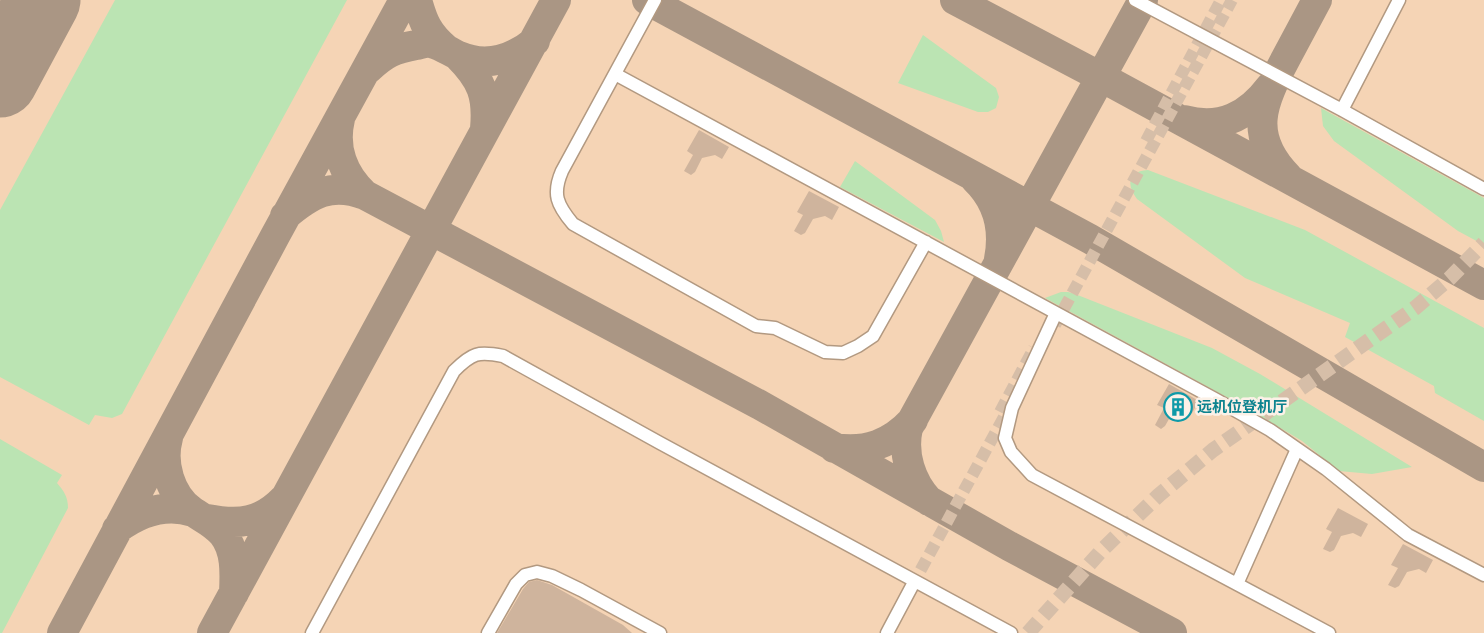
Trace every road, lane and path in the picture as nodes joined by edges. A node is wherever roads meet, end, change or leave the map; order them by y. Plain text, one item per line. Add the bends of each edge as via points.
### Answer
1 (655, 0) edge
2 (1135, 0) edge
3 (1399, 0) edge
4 (615, 74) junction
5 (1342, 110) junction
6 (1484, 189) edge
7 (926, 242) junction
8 (1056, 312) junction
9 (1297, 449) junction
10 (1484, 575) edge
11 (1237, 584) junction
12 (312, 633) edge
13 (488, 633) edge
14 (660, 633) edge
15 (880, 633) edge
16 (886, 633) edge
17 (1010, 633) edge
18 (1329, 633) edge

1 - 4 lane
2 - 5 lane
3 - 5 lane
4 - 7 lane
4 - 7 lane via 556,184 557,199 564,213 572,224 756,326 775,328 825,352 843,353 858,346 872,336
5 - 6 lane
7 - 8 lane
8 - 9 lane via 1270,430
8 - 11 lane via 1012,408 1005,438 1011,452 1032,475
9 - 10 lane via 1408,535
9 - 11 lane
11 - 18 lane
12 - 17 lane via 454,371 467,358 486,352 503,356
13 - 14 lane via 516,584 525,575 537,572 581,590
15 - 16 lane via 909,587

